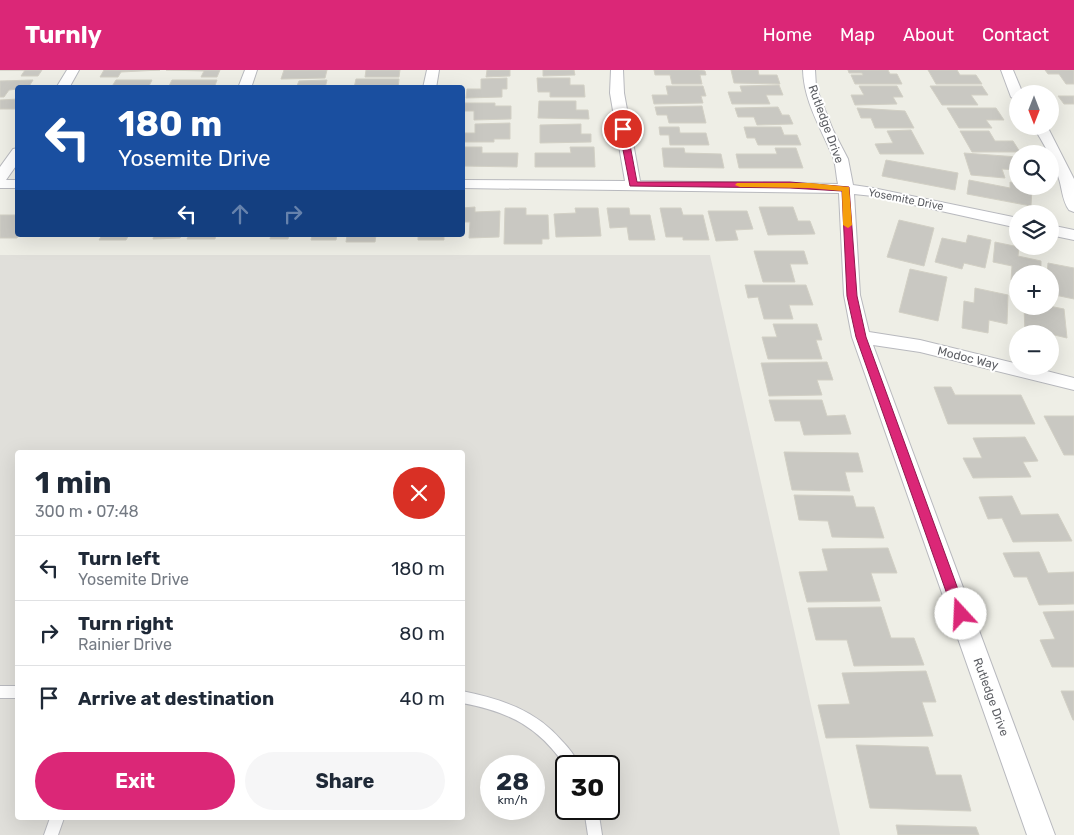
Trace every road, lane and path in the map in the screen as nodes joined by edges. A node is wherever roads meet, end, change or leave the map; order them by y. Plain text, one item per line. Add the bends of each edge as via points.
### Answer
1 (74, 70) edge
2 (251, 70) edge
3 (433, 70) edge
4 (617, 70) edge
5 (810, 70) edge
6 (1007, 70) edge
7 (64, 85) edge
8 (245, 85) edge
9 (430, 85) edge
10 (1013, 85) edge
11 (1045, 135) edge
12 (15, 156) edge
13 (0, 178) edge
14 (0, 184) edge
15 (15, 184) edge
16 (465, 184) edge
17 (633, 184) junction
18 (846, 189) junction
19 (1074, 207) edge
20 (1009, 221) edge
21 (1059, 232) edge
22 (1074, 235) edge
23 (861, 337) junction
24 (1074, 384) edge
25 (0, 692) edge
26 (15, 692) edge
27 (465, 697) edge
28 (565, 755) edge
29 (56, 820) edge
30 (593, 820) edge
31 (51, 835) edge
32 (595, 835) edge
33 (1041, 835) edge

1 - 7 street
2 - 8 street
3 - 9 street
4 - 17 street via 617,93
5 - 18 street, Rutledge Drive via 810,86 841,159
6 - 10 street
11 - 19 street via 1068,178
12 - 13 street
14 - 15 street
16 - 17 street, Yosemite Drive
17 - 18 street, Yosemite Drive via 790,185
18 - 20 street, Yosemite Drive via 895,196
18 - 23 street, Rutledge Drive via 852,296
21 - 22 street
23 - 24 street, Modoc Way via 920,346
23 - 33 street, Rutledge Drive
25 - 26 lane
27 - 28 lane via 492,702 525,716 546,733
29 - 31 lane
30 - 32 lane

